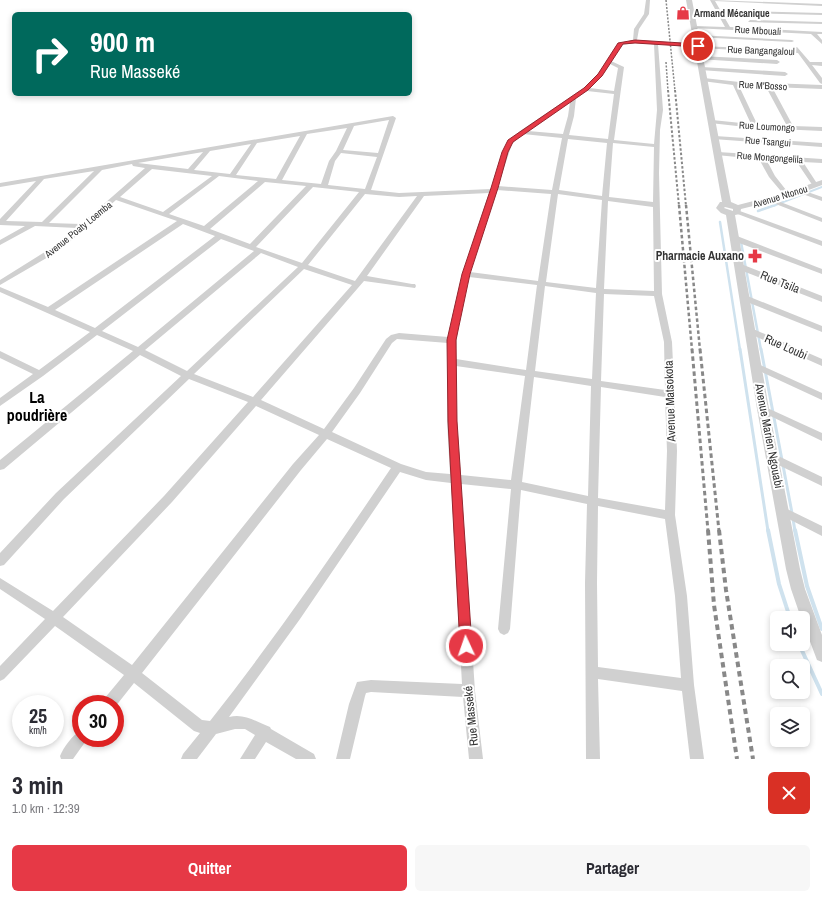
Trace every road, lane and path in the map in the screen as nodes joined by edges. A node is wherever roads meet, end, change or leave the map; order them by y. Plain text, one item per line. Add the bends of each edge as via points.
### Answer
1 (648, 0) edge
2 (689, 0) edge
3 (712, 0) edge
4 (736, 2) junction
5 (782, 2) edge
6 (814, 4) junction
7 (822, 5) edge
8 (744, 12) junction
9 (822, 13) edge
10 (750, 21) junction
11 (822, 22) edge
12 (695, 27) junction
13 (728, 28) junction
14 (756, 30) junction
15 (785, 31) junction
16 (813, 32) junction
17 (822, 33) edge
18 (697, 36) junction
19 (792, 41) junction
20 (635, 42) junction
21 (656, 43) junction
22 (822, 43) edge
23 (698, 46) junction
24 (769, 51) junction
25 (800, 52) junction
26 (700, 58) junction
27 (609, 62) junction
28 (777, 62) junction
29 (808, 63) junction
30 (822, 64) edge
31 (702, 69) junction
32 (785, 74) junction
33 (819, 75) edge
34 (704, 80) junction
35 (822, 82) edge
36 (735, 84) junction
37 (768, 85) junction
38 (793, 86) junction
39 (822, 87) edge
40 (586, 89) junction
41 (617, 93) junction
42 (573, 98) junction
43 (712, 122) junction
44 (351, 126) junction
45 (755, 126) junction
46 (791, 127) junction
47 (822, 129) edge
48 (522, 132) junction
49 (304, 134) junction
50 (565, 137) junction
51 (714, 138) junction
52 (255, 142) junction
53 (611, 142) junction
54 (822, 145) edge
55 (657, 146) junction
56 (208, 150) junction
57 (339, 152) junction
58 (380, 154) junction
59 (718, 154) junction
60 (761, 156) junction
61 (798, 159) junction
62 (822, 161) edge
63 (127, 164) junction
64 (150, 167) junction
65 (99, 169) junction
66 (190, 171) junction
67 (218, 174) junction
68 (232, 176) junction
69 (42, 178) junction
70 (263, 180) junction
71 (278, 181) junction
72 (818, 183) edge
73 (0, 185) edge
74 (311, 185) junction
75 (324, 186) junction
76 (494, 190) junction
77 (799, 191) junction
78 (365, 192) junction
79 (555, 192) junction
80 (422, 194) junction
81 (787, 195) junction
82 (116, 198) junction
83 (605, 199) junction
84 (822, 199) edge
85 (770, 200) junction
86 (657, 205) junction
87 (733, 209) junction
88 (163, 215) junction
89 (822, 220) edge
90 (182, 221) junction
91 (0, 223) edge
92 (34, 225) junction
93 (43, 225) junction
94 (85, 226) junction
95 (205, 229) junction
96 (220, 236) junction
97 (734, 238) junction
98 (0, 243) edge
99 (822, 244) edge
100 (256, 249) junction
101 (303, 266) junction
102 (738, 266) junction
103 (822, 272) edge
104 (466, 274) junction
105 (360, 281) junction
106 (0, 283) edge
107 (542, 284) junction
108 (412, 286) dead end
109 (0, 289) edge
110 (601, 291) junction
111 (658, 294) junction
112 (745, 298) junction
113 (822, 299) edge
114 (49, 310) junction
115 (822, 329) edge
116 (97, 331) junction
117 (751, 331) junction
118 (452, 340) junction
119 (140, 351) junction
120 (0, 354) edge
121 (453, 362) junction
122 (822, 363) edge
123 (756, 366) junction
124 (40, 374) junction
125 (530, 374) junction
126 (189, 376) junction
127 (597, 383) junction
128 (669, 394) junction
129 (822, 398) edge
130 (254, 401) junction
131 (0, 403) edge
132 (763, 408) junction
133 (327, 433) junction
134 (822, 437) edge
135 (772, 457) junction
136 (0, 466) edge
137 (398, 467) junction
138 (455, 479) junction
139 (822, 482) edge
140 (516, 485) junction
141 (593, 501) junction
142 (783, 511) junction
143 (670, 515) junction
144 (822, 532) edge
145 (0, 561) edge
146 (0, 583) edge
147 (54, 618) junction
148 (504, 629) dead end
149 (821, 652) edge
150 (592, 672) junction
151 (133, 674) junction
152 (0, 675) edge
153 (688, 685) junction
154 (469, 691) junction
155 (116, 695) edge
156 (213, 728) junction
157 (265, 732) junction
158 (74, 747) edge
159 (67, 756) dead end
160 (188, 759) edge
161 (247, 759) edge
162 (310, 759) edge
163 (343, 759) edge
164 (476, 759) edge
165 (593, 759) edge
166 (697, 759) edge

1 - 20 street via 646,17 638,26
2 - 12 street, Avenue Marien Ngouabi
3 - 4 street
3 - 13 street
4 - 5 street
4 - 8 street
5 - 6 street
6 - 7 street
6 - 9 street
8 - 9 street
8 - 10 street
10 - 11 street
10 - 14 street
12 - 13 street, Rue Mbouali
12 - 18 street, Avenue Marien Ngouabi
13 - 14 street, Rue Mbouali
14 - 15 street, Rue Mbouali
15 - 16 street, Rue Mbouali
15 - 19 street
16 - 17 street, Rue Mbouali
16 - 22 street
18 - 19 street
18 - 23 street, Avenue Marien Ngouabi
19 - 25 street
20 - 21 street, Rue Masseké
20 - 27 street, Rue Masseké via 620,44
21 - 23 street, Rue Masseké
21 - 55 street, Avenue Matsokota via 660,110
23 - 24 street, Rue Bangangaloul
23 - 26 street, Avenue Marien Ngouabi
24 - 25 street, Rue Bangangaloul
24 - 28 street
25 - 29 street
26 - 28 street
26 - 31 street, Avenue Marien Ngouabi
27 - 40 street, Rue Masseké
27 - 41 street via 622,67
28 - 32 street
29 - 30 street
29 - 33 street
31 - 32 street
31 - 34 street, Avenue Marien Ngouabi
32 - 38 street
33 - 35 street
34 - 36 street, Rue M'Bosso
34 - 43 street, Avenue Marien Ngouabi
36 - 37 street, Rue M'Bosso
36 - 45 street
37 - 38 street, Rue M'Bosso
37 - 46 street
38 - 39 street, Rue M'Bosso
40 - 41 street
40 - 42 street, Rue Masseké
41 - 53 street
42 - 48 street, Rue Masseké
42 - 50 street
43 - 45 street, Rue Loumongo
43 - 51 street, Avenue Marien Ngouabi
44 - 49 street
44 - 57 street
44 - 58 street via 393,118
45 - 46 street, Rue Loumongo
46 - 47 street, Rue Loumongo
48 - 50 street
48 - 76 street, Rue Masseké via 509,143
49 - 52 street
49 - 71 street
50 - 53 street
50 - 79 street
51 - 54 street, Rue Tsangui
51 - 59 street, Avenue Marien Ngouabi
52 - 56 street
52 - 68 street
53 - 55 street
53 - 83 street
55 - 86 street, Avenue Matsokota
56 - 63 street
56 - 66 street
57 - 58 street
57 - 75 street via 332,161
58 - 78 street
59 - 60 street, Rue Mongongelila
59 - 87 street, Avenue Marien Ngouabi
60 - 61 street, Rue Mongongelila
60 - 81 street via 772,177
61 - 62 street, Rue Mongongelila
61 - 72 street
63 - 64 street
63 - 65 street
64 - 66 street
64 - 82 street, Avenue Poaty Loemba
65 - 69 street
65 - 93 street
66 - 67 street
67 - 68 street
67 - 88 street
68 - 70 street
69 - 73 street
69 - 91 street
70 - 71 street
70 - 95 street
71 - 74 street
72 - 77 street, Avenue Ntonou
74 - 75 street
74 - 100 street
75 - 78 street
76 - 79 street
76 - 80 street
76 - 104 street, Rue Masseké
77 - 81 street, Avenue Ntonou
77 - 84 street
78 - 80 street
78 - 101 street
79 - 83 street
79 - 107 street
80 - 105 street
81 - 85 street, Avenue Ntonou
82 - 88 street
82 - 94 street, Avenue Poaty Loemba
83 - 86 street
83 - 110 street
85 - 87 street, Avenue Ntonou
85 - 89 street
86 - 111 street, Avenue Matsokota
87 - 97 street, Avenue Marien Ngouabi
87 - 99 street
88 - 90 street
90 - 95 street
90 - 114 street
91 - 92 street
92 - 93 street
92 - 98 street
93 - 94 street
94 - 106 street, Avenue Poaty Loemba via 54,251
95 - 96 street
96 - 100 street
96 - 116 street
97 - 102 street, Avenue Marien Ngouabi
97 - 103 street
100 - 101 street
100 - 119 street
101 - 105 street
101 - 126 street
102 - 112 street, Avenue Marien Ngouabi
102 - 113 street, Rue Tsila
104 - 107 street
104 - 118 street, Rue Masseké
105 - 108 street
105 - 130 street
107 - 110 street
107 - 125 street
109 - 114 street
110 - 111 street
110 - 127 street
111 - 128 street, Avenue Matsokota via 668,342
112 - 115 street
112 - 117 street, Avenue Marien Ngouabi
114 - 116 street
116 - 119 street
116 - 124 street
117 - 122 street, Rue Loubi
117 - 123 street, Avenue Marien Ngouabi
118 - 121 street, Rue Masseké
118 - 133 street via 394,337
119 - 126 street
119 - 136 street
120 - 124 street
121 - 125 street
121 - 138 street, Rue Masseké via 452,421
123 - 129 street
123 - 132 street, Avenue Marien Ngouabi
124 - 131 street
125 - 127 street
125 - 140 street
126 - 130 street
126 - 145 street via 60,496
127 - 128 street
127 - 141 street
128 - 143 street, Avenue Matsokota via 672,451
130 - 133 street
130 - 147 street via 168,499
132 - 134 street
132 - 135 street, Avenue Marien Ngouabi
133 - 137 street
133 - 151 street via 297,467
135 - 139 street
135 - 142 street, Avenue Marien Ngouabi
137 - 138 street via 426,476
137 - 156 street
138 - 140 street
138 - 154 street, Rue Masseké
140 - 141 street
140 - 148 street
141 - 143 street
141 - 150 street via 590,583
142 - 144 street
142 - 149 street, Avenue Marien Ngouabi via 798,589
143 - 153 street, Avenue Matsokota via 681,596
146 - 147 street
147 - 151 street
147 - 152 street
150 - 153 street
150 - 165 street
151 - 155 street
151 - 156 street via 199,726
153 - 166 street, Avenue Matsokota
154 - 163 street via 362,687 357,697
154 - 164 street, Rue Masseké
156 - 157 street via 235,722 247,723
156 - 160 street
157 - 161 street
157 - 162 street
158 - 159 street

